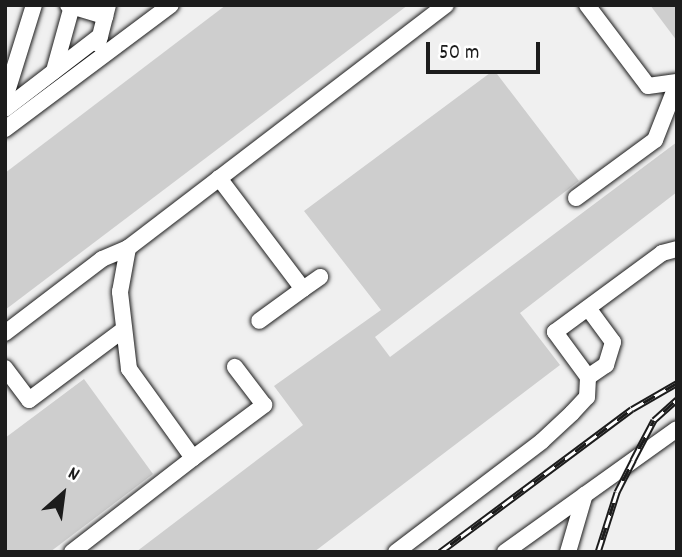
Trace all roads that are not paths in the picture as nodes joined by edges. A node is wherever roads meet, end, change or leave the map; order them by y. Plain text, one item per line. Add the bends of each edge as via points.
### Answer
1 (34, 5) edge
2 (170, 5) edge
3 (446, 5) edge
4 (587, 5) edge
5 (70, 6) edge
6 (107, 11) edge
7 (100, 36) junction
8 (93, 63) junction
9 (54, 71) junction
10 (677, 83) edge
11 (5, 98) edge
12 (5, 109) edge
13 (5, 129) edge
14 (219, 178) junction
15 (576, 198) dead end
16 (128, 248) junction
17 (677, 248) edge
18 (320, 277) dead end
19 (303, 289) junction
20 (588, 307) junction
21 (259, 321) dead end
22 (122, 330) junction
23 (5, 333) edge
24 (235, 367) dead end
25 (5, 368) edge
26 (588, 377) junction
27 (677, 429) edge
28 (193, 458) junction
29 (585, 494) junction
30 (72, 552) edge
31 (396, 552) edge
32 (505, 552) edge
33 (568, 552) edge

1 - 11 street
2 - 8 street
3 - 14 street
4 - 10 street via 649,86
5 - 6 street
5 - 9 street
6 - 7 street
7 - 8 street
7 - 9 street
8 - 13 street
9 - 12 street
10 - 15 street via 655,140
14 - 16 street
14 - 19 street
16 - 22 street via 120,292
16 - 23 street via 102,259
17 - 20 street via 662,253
18 - 19 street
19 - 21 street
20 - 26 street via 613,342 606,365
20 - 26 street via 555,332
22 - 25 street via 29,400
22 - 28 street via 129,369
24 - 28 street via 264,405
26 - 31 street via 587,397 542,441
27 - 29 street
28 - 30 street
29 - 32 street
29 - 33 street

